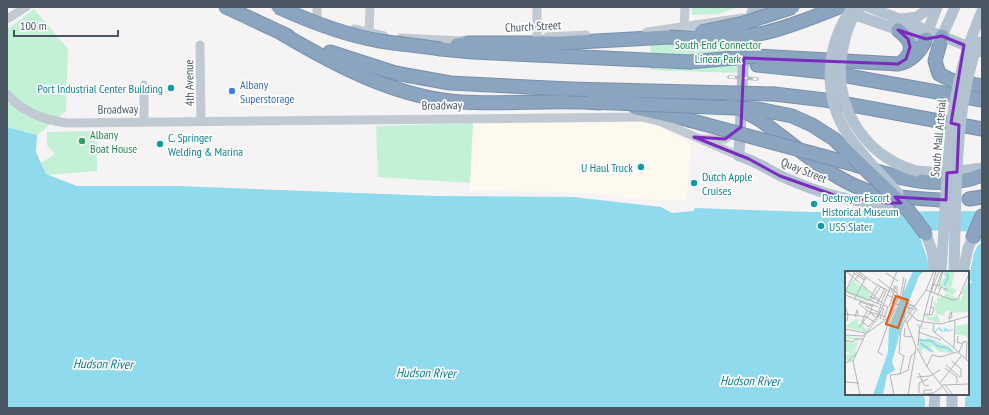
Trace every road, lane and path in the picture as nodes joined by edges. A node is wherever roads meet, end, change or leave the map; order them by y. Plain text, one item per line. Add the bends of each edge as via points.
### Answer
1 (26, 7) edge
2 (226, 7) edge
3 (278, 7) edge
4 (317, 7) edge
5 (370, 7) edge
6 (537, 7) edge
7 (684, 7) edge
8 (754, 7) edge
9 (766, 7) edge
10 (793, 7) edge
11 (834, 7) edge
12 (839, 7) edge
13 (853, 7) edge
14 (861, 7) edge
15 (869, 7) edge
16 (931, 7) edge
17 (937, 7) edge
18 (955, 7) edge
19 (977, 7) edge
20 (982, 11) edge
21 (7, 19) edge
22 (750, 19) junction
23 (896, 24) junction
24 (684, 27) junction
25 (982, 30) edge
26 (369, 32) junction
27 (281, 33) junction
28 (927, 35) junction
29 (942, 36) junction
30 (668, 37) junction
31 (537, 38) junction
32 (200, 46) dead end
33 (982, 47) edge
34 (441, 49) junction
35 (982, 52) edge
36 (757, 61) junction
37 (898, 64) junction
38 (963, 79) junction
39 (144, 85) dead end
40 (982, 86) edge
41 (570, 89) junction
42 (7, 94) edge
43 (982, 100) edge
44 (590, 102) junction
45 (741, 120) junction
46 (144, 121) junction
47 (201, 121) junction
48 (982, 129) edge
49 (694, 138) junction
50 (739, 156) junction
51 (982, 168) edge
52 (982, 175) edge
53 (978, 199) edge
54 (938, 200) junction
55 (982, 216) edge
56 (982, 219) edge
57 (926, 234) junction
58 (973, 237) junction
59 (935, 271) edge
60 (941, 271) edge
61 (954, 271) edge
62 (963, 271) edge
63 (935, 395) edge
64 (952, 395) edge
65 (934, 408) edge
66 (952, 408) edge

1 - 21 street
2 - 27 highway
3 - 34 highway, bridge via 343,32 379,41
4 - 26 street, Church Street via 317,24
5 - 26 street
6 - 31 street
7 - 24 street
8 - 22 main road
9 - 22 main road
10 - 30 highway, bridge via 744,23
11 - 23 main road
12 - 30 highway, bridge via 792,25 753,35 725,38
13 - 57 main road, bridge via 840,28 831,58 830,84 836,110 848,136 906,202
14 - 51 main road, bridge via 846,32 840,71 845,103 862,136 887,158 916,171 945,173
15 - 23 main road
16 - 23 main road via 917,17 903,19
17 - 28 main road
18 - 29 main road
19 - 38 main road, bridge via 965,42
20 - 38 main road, South Mall Arterial, bridge via 969,44
22 - 24 street, Church Street via 739,18
22 - 45 main road via 744,47
23 - 28 main road
23 - 37 highway via 908,38 910,47 906,59
24 - 31 street, Church Street via 652,32
25 - 38 main road, South Mall Arterial, bridge
26 - 31 street, Church Street via 397,38 449,41
27 - 41 highway via 395,73 474,86
27 - 44 highway via 342,66 396,88 427,97 475,103
28 - 29 main road
28 - 37 highway via 922,48 915,56
29 - 35 main road
29 - 40 highway via 935,61 939,74 953,81
30 - 34 highway via 560,43 468,43
32 - 47 street, 4th Avenue
33 - 38 main road, bridge via 975,65
34 - 36 highway, bridge via 689,62
36 - 37 highway
36 - 43 highway
38 - 60 main road, South Mall Arterial, bridge via 949,139
38 - 61 main road, South Mall Arterial, bridge via 958,140
39 - 46 street
41 - 48 highway, bridge via 774,94 825,100
41 - 54 highway, bridge via 714,103 741,110 760,120 852,185 875,193
42 - 46 street, Broadway via 11,100 34,114 56,122
44 - 52 highway, bridge via 668,114 922,182 953,183
44 - 57 highway, bridge via 752,108 792,116 834,139 908,210
45 - 49 street via 737,131 725,139
45 - 50 main road
46 - 47 street, Broadway
47 - 49 street, Broadway via 635,117 653,119
49 - 50 street, Broadway
50 - 54 main road, Quay Street via 796,182 847,198 887,203
53 - 54 main road, Quay Street
55 - 58 highway
56 - 58 main road
57 - 59 main road
58 - 62 main road via 966,254
63 - 65 main road
64 - 66 main road

